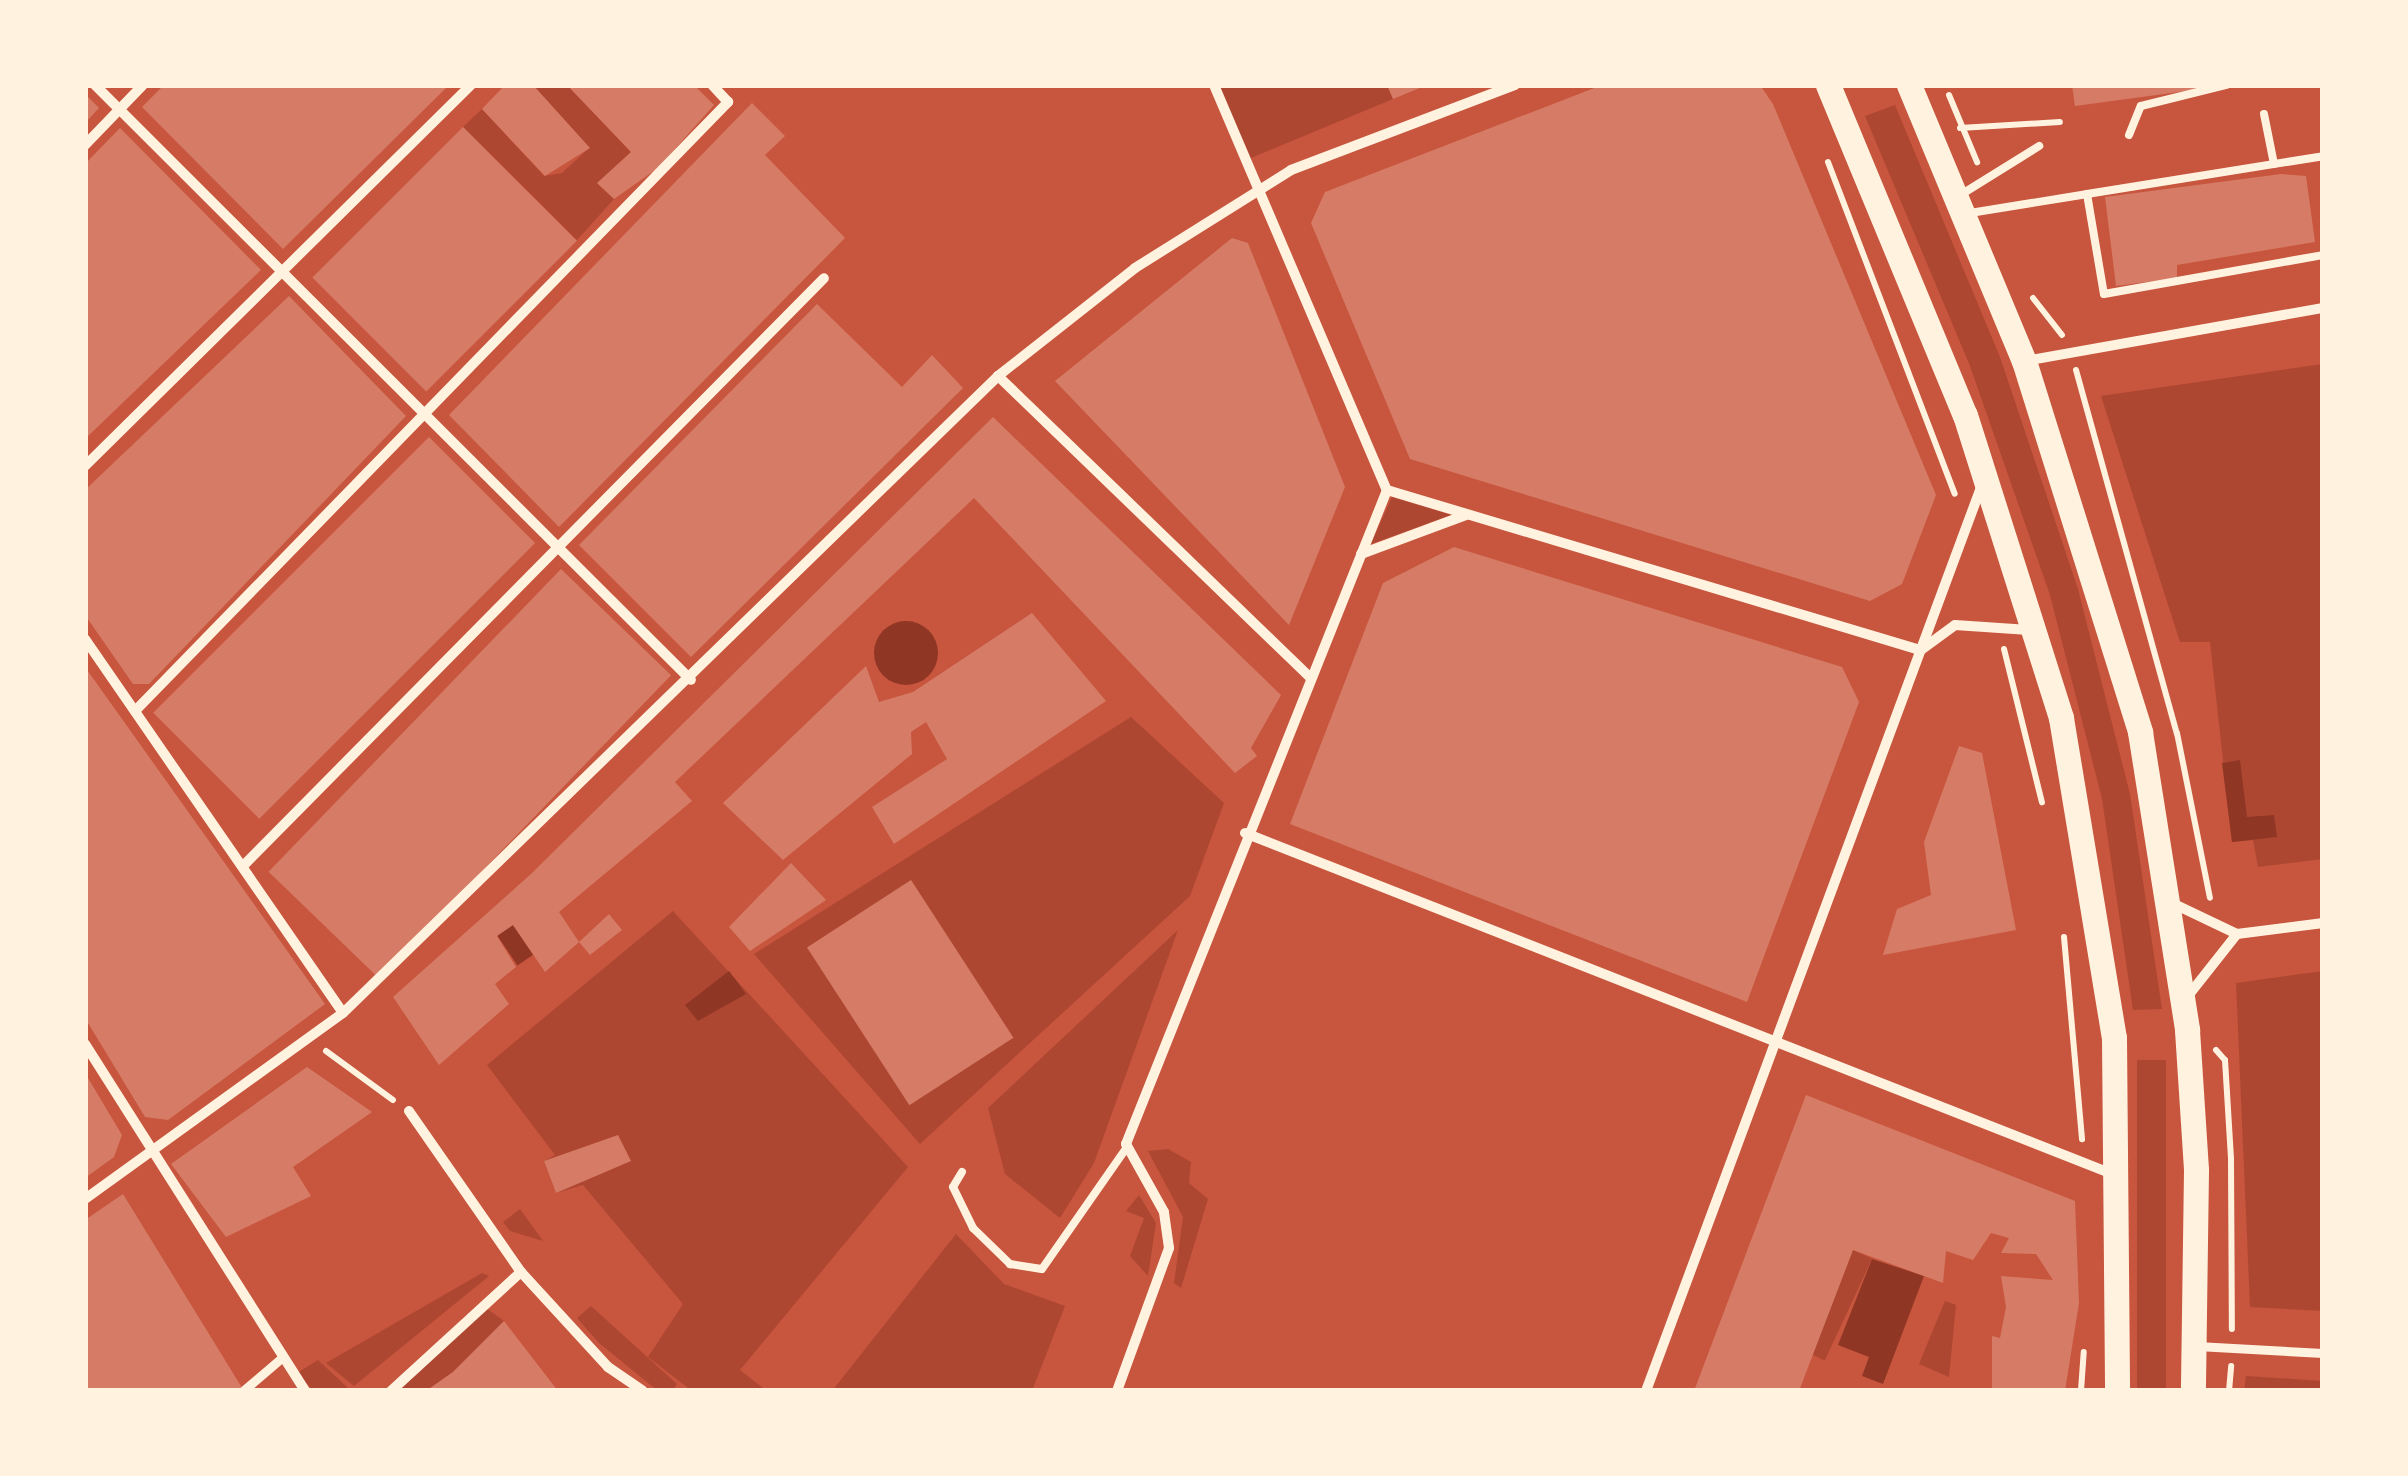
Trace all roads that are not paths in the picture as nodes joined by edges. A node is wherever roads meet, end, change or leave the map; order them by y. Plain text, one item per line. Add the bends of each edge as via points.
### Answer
1 (94, 85) edge
2 (143, 85) edge
3 (471, 85) edge
4 (712, 85) edge
5 (1214, 85) edge
6 (1514, 85) edge
7 (1828, 85) edge
8 (1909, 85) edge
9 (2226, 85) edge
10 (120, 109) junction
11 (2264, 114) dead end
12 (2128, 135) dead end
13 (85, 145) edge
14 (2039, 146) dead end
15 (2323, 156) edge
16 (2274, 164) junction
17 (1258, 186) junction
18 (2088, 194) junction
19 (1962, 206) junction
20 (2323, 255) edge
21 (283, 268) junction
22 (824, 278) dead end
23 (2323, 308) edge
24 (2024, 361) junction
25 (998, 376) junction
26 (428, 415) junction
27 (85, 466) edge
28 (1986, 476) junction
29 (1387, 490) junction
30 (1467, 514) junction
31 (559, 547) junction
32 (1360, 554) junction
33 (2037, 632) junction
34 (85, 639) edge
35 (1920, 650) junction
36 (1310, 678) junction
37 (691, 680) junction
38 (136, 710) junction
39 (1245, 834) junction
40 (244, 864) junction
41 (2171, 902) junction
42 (2323, 923) edge
43 (2237, 934) junction
44 (2184, 1005) junction
45 (343, 1012) junction
46 (1776, 1039) junction
47 (85, 1044) edge
48 (409, 1111) road end
49 (1125, 1147) junction
50 (152, 1154) junction
51 (962, 1172) dead end
52 (2121, 1178) junction
53 (85, 1199) edge
54 (521, 1272) junction
55 (2194, 1346) junction
56 (2323, 1353) edge
57 (280, 1360) junction
58 (244, 1390) edge
59 (305, 1391) edge
60 (391, 1391) edge
61 (644, 1391) edge
62 (1116, 1391) edge
63 (1646, 1391) edge
64 (2117, 1391) edge
65 (2193, 1391) edge

1 - 10 street
2 - 10 street
3 - 21 street
4 - 26 street via 728,102
5 - 17 street
6 - 17 street
7 - 28 main road
8 - 19 main road
9 - 12 lane via 2140,106
10 - 13 street
10 - 21 street
11 - 16 lane
14 - 19 lane
15 - 16 lane
16 - 18 lane
17 - 25 street
17 - 29 street
18 - 19 lane
18 - 20 lane via 2104,294
19 - 24 main road
21 - 26 street
21 - 27 street
22 - 31 street
23 - 24 street
24 - 41 main road via 2120,647
25 - 36 street
25 - 37 street
26 - 31 street
26 - 38 street
28 - 33 main road
28 - 35 street
29 - 30 street
29 - 32 street
30 - 32 street
30 - 35 street
31 - 37 street
31 - 40 street
32 - 36 street
33 - 35 street via 1995,621 1954,625
33 - 52 main road via 2099,917
34 - 38 street
35 - 46 street
36 - 39 street
37 - 45 street
38 - 40 street
39 - 46 street
39 - 49 street
40 - 45 street
41 - 43 street
41 - 44 main road
42 - 43 street
43 - 44 street
44 - 55 main road via 2196,1170
45 - 50 street
46 - 52 street
46 - 63 street
47 - 50 street
48 - 54 street
49 - 51 lane via 1042,1269 1010,1264 973,1228 954,1194
49 - 62 street via 1156,1194 1170,1248
50 - 53 street
50 - 57 street
52 - 64 main road
54 - 60 street
54 - 61 street via 608,1367
55 - 56 street
55 - 65 main road
57 - 58 street
57 - 59 street

